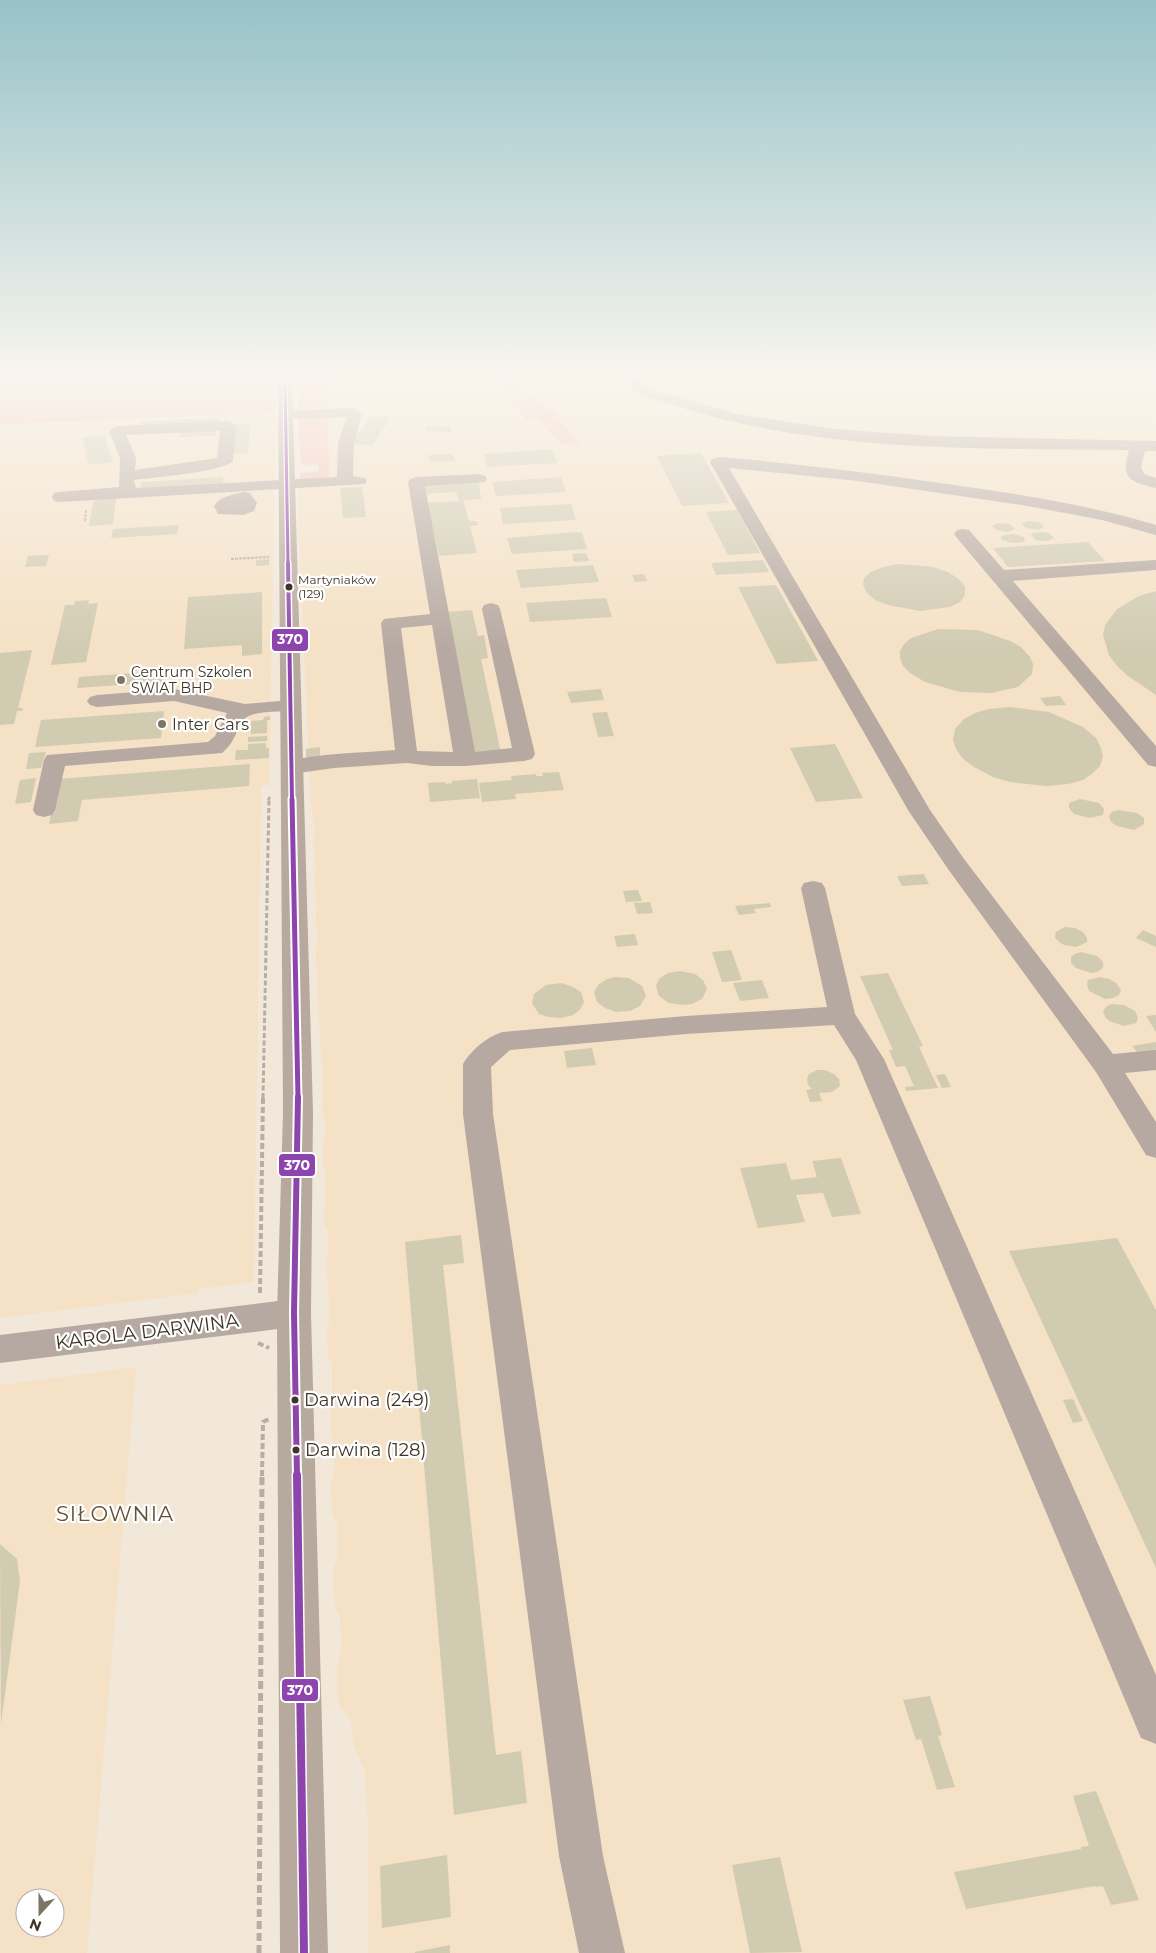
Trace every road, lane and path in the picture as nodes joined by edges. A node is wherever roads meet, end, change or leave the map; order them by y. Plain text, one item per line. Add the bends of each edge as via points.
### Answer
1 (127, 468) edge
2 (185, 468) edge
3 (287, 468) edge
4 (346, 468) edge
5 (722, 468) edge
6 (781, 468) edge
7 (1133, 468) edge
8 (127, 476) junction
9 (479, 479) dead end
10 (1156, 483) edge
11 (287, 485) junction
12 (130, 493) junction
13 (63, 495) dead end
14 (1156, 530) edge
15 (963, 534) dead end
16 (1156, 565) edge
17 (999, 576) junction
18 (491, 609) dead end
19 (440, 619) junction
20 (97, 701) dead end
21 (291, 706) junction
22 (243, 710) junction
23 (407, 756) junction
24 (464, 759) junction
25 (1156, 760) edge
26 (292, 767) junction
27 (272, 794) dead end
28 (44, 810) dead end
29 (813, 888) dead end
30 (842, 1015) junction
31 (1156, 1060) edge
32 (1106, 1065) junction
33 (1156, 1146) edge
34 (260, 1293) dead end
35 (294, 1313) junction
36 (0, 1349) edge
37 (273, 1416) dead end
38 (1156, 1722) edge
39 (259, 1953) edge
40 (304, 1953) edge
41 (602, 1953) edge

1 - 8 street
2 - 8 street
3 - 11 main road
4 - 11 street via 351,481
5 - 32 street via 919,810
6 - 14 street via 1064,506
7 - 10 street via 1139,478
8 - 12 street
9 - 19 street via 416,482
11 - 12 street via 246,492
11 - 21 main road
12 - 13 street
15 - 17 street
16 - 17 street
17 - 25 street
18 - 24 street via 524,754
19 - 23 street via 391,623
19 - 24 street
20 - 22 street via 174,695
21 - 22 street
21 - 26 main road
22 - 28 street via 231,721 225,740 214,748 55,760
23 - 24 street
23 - 26 street
26 - 35 main road via 298,1112
27 - 34 path via 268,800
29 - 30 street
30 - 38 street via 874,1068
30 - 41 street via 502,1041 477,1064 478,1114 581,1856
31 - 32 street
32 - 33 street
35 - 36 street, KAROLA DARWINA
35 - 40 main road
37 - 39 path via 263,1422 262,1430

